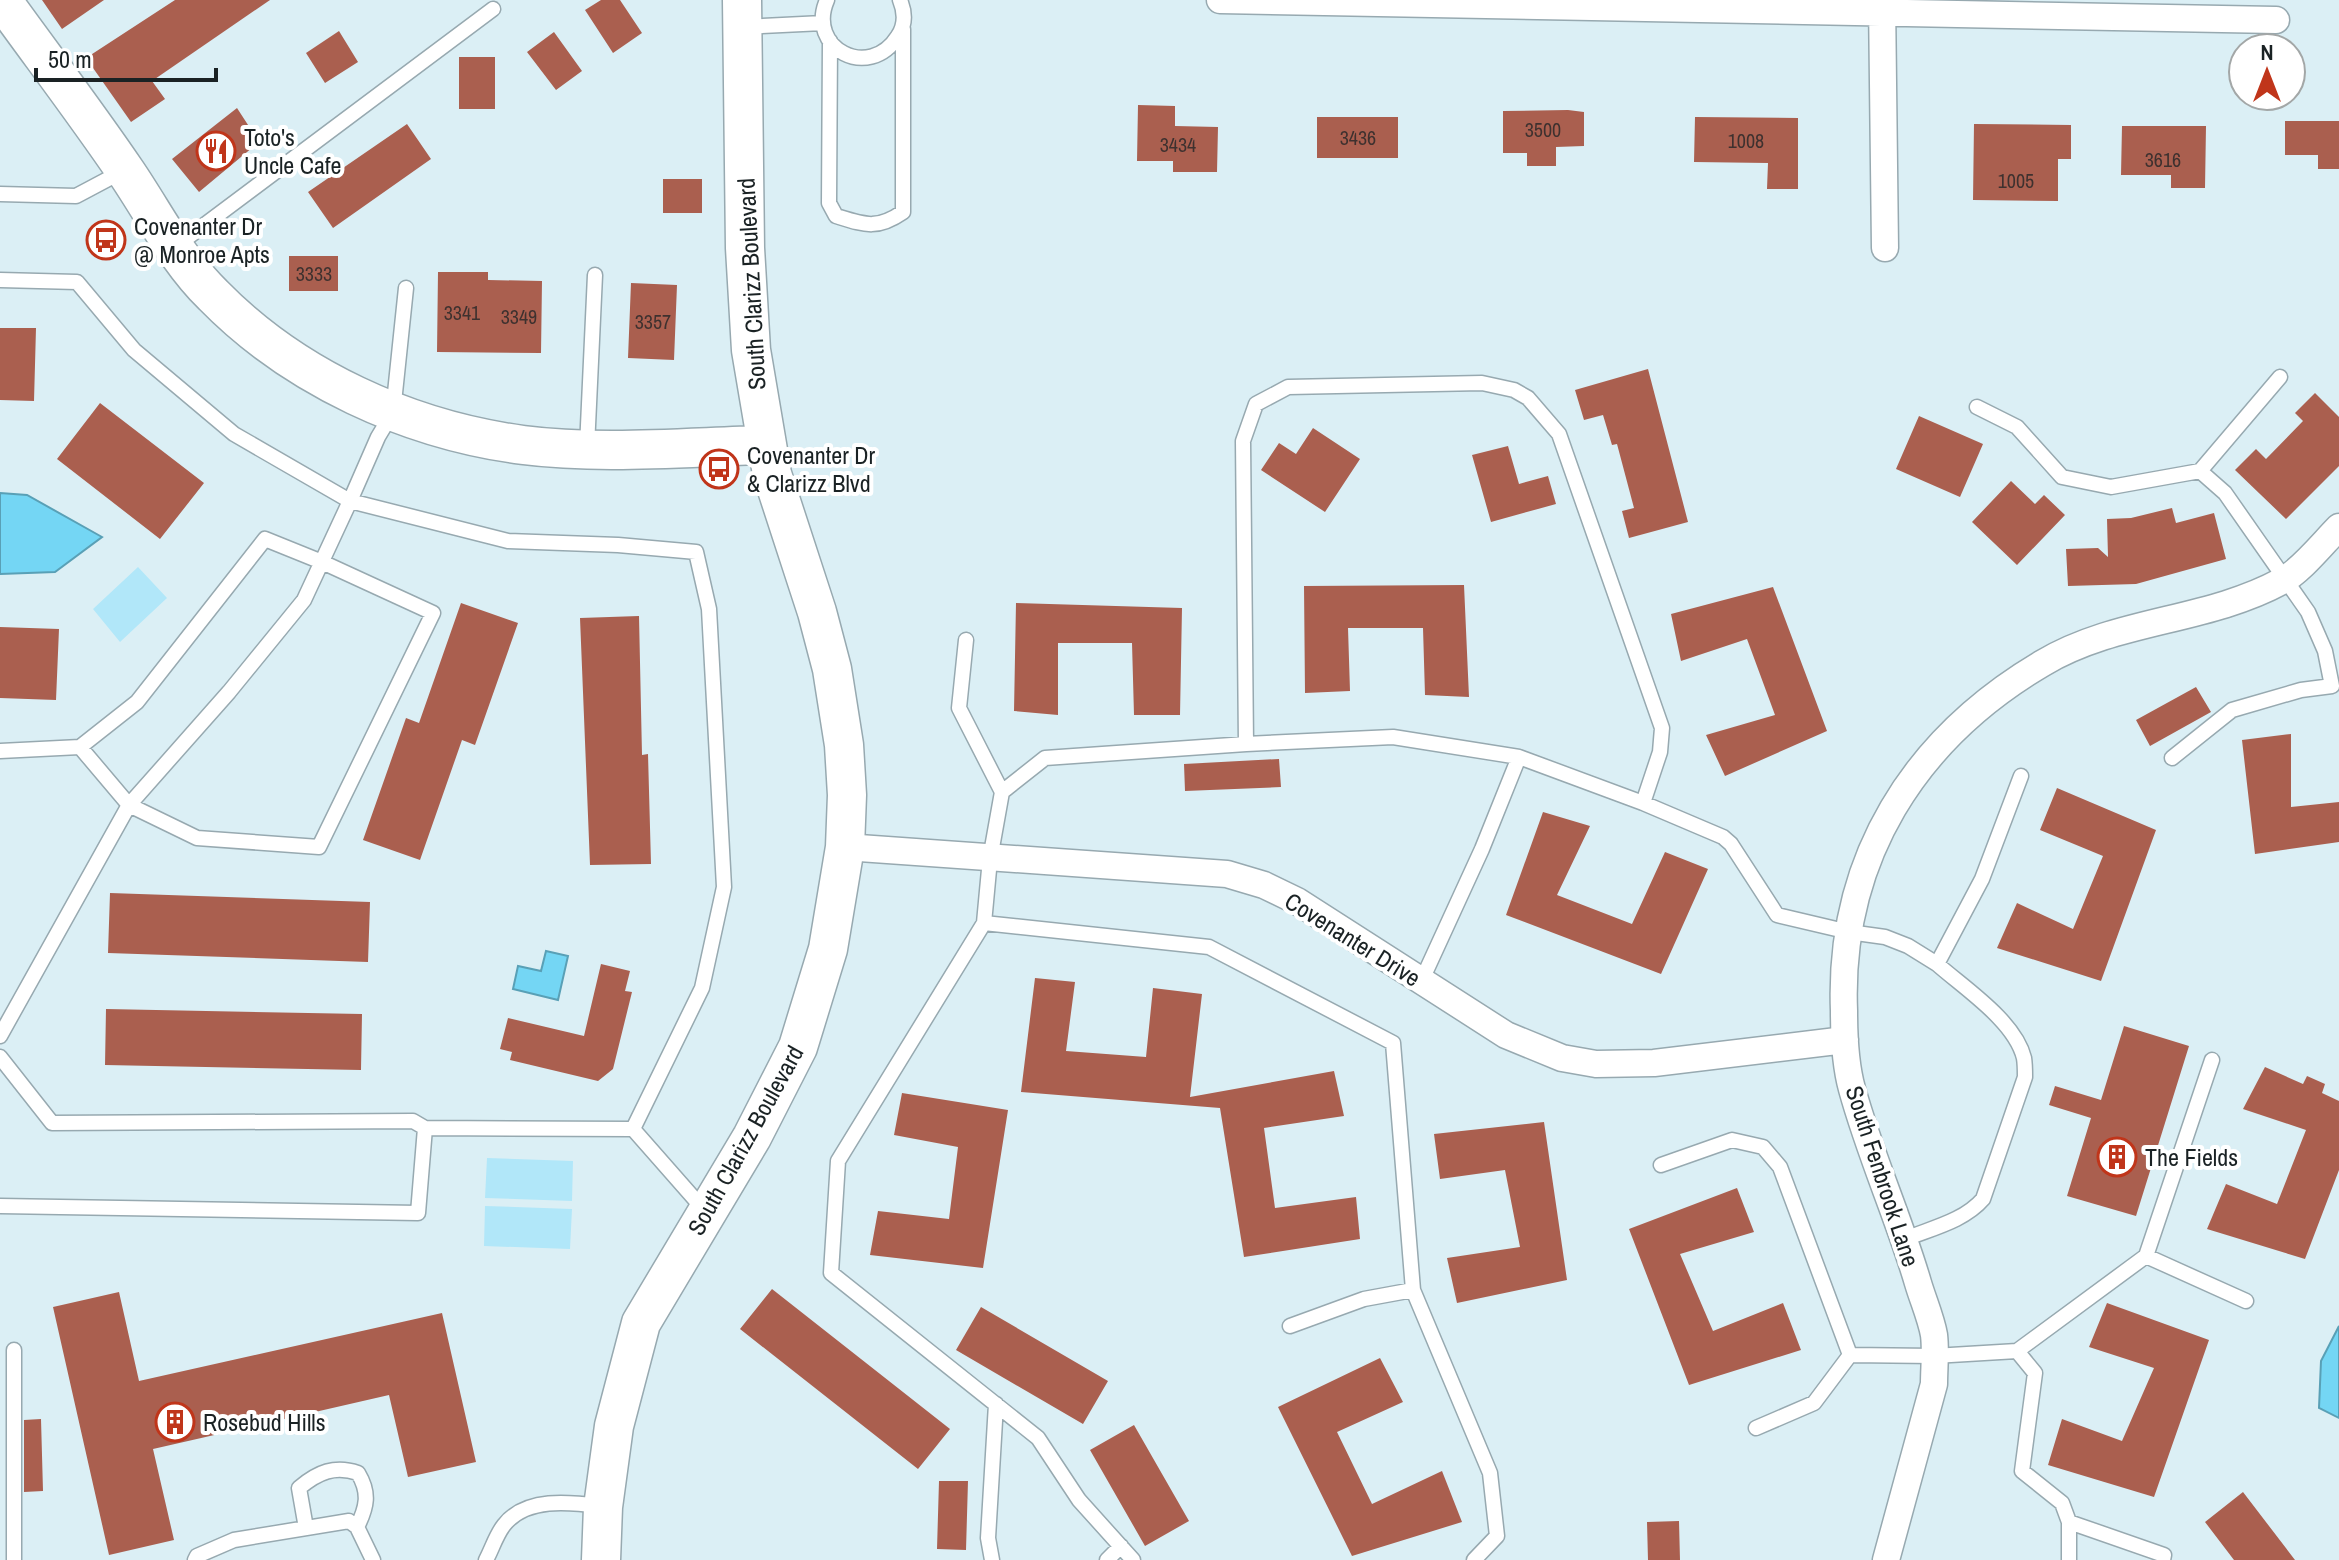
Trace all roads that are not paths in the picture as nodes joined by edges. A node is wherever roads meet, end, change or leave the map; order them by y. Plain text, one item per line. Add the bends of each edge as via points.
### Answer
1 (2, 0) edge
2 (827, 0) edge
3 (900, 0) edge
4 (1220, 0) edge
5 (1452, 3) edge
6 (1882, 6) edge
7 (493, 9) dead end
8 (742, 14) edge
9 (2276, 20) dead end
10 (823, 23) junction
11 (903, 29) junction
12 (830, 41) junction
13 (125, 170) junction
14 (0, 194) edge
15 (175, 248) junction
16 (1885, 248) dead end
17 (595, 275) dead end
18 (0, 280) edge
19 (406, 288) dead end
20 (2280, 377) dead end
21 (1977, 407) dead end
22 (393, 412) junction
23 (765, 445) junction
24 (587, 448) junction
25 (2200, 471) junction
26 (350, 501) junction
27 (2339, 527) edge
28 (322, 562) junction
29 (2285, 579) junction
30 (966, 640) dead end
31 (2335, 685) edge
32 (1246, 744) junction
33 (80, 747) junction
34 (0, 751) edge
35 (1519, 757) junction
36 (2172, 758) dead end
37 (2021, 776) dead end
38 (1002, 792) junction
39 (1643, 803) junction
40 (129, 805) junction
41 (845, 847) junction
42 (990, 859) junction
43 (984, 923) junction
44 (1849, 932) junction
45 (1937, 964) junction
46 (1421, 982) junction
47 (0, 1036) edge
48 (1845, 1040) junction
49 (0, 1057) edge
50 (2212, 1060) dead end
51 (425, 1128) junction
52 (633, 1129) junction
53 (1661, 1165) dead end
54 (0, 1206) edge
55 (706, 1212) junction
56 (1905, 1239) junction
57 (2146, 1256) junction
58 (1413, 1290) junction
59 (2246, 1301) dead end
60 (1290, 1326) dead end
61 (14, 1350) dead end
62 (2017, 1351) junction
63 (1850, 1355) junction
64 (1934, 1356) junction
65 (996, 1404) junction
66 (1756, 1428) dead end
67 (603, 1507) junction
68 (2069, 1522) junction
69 (357, 1527) junction
70 (306, 1528) junction
71 (1121, 1546) junction
72 (14, 1560) edge
73 (195, 1560) edge
74 (373, 1560) edge
75 (486, 1560) edge
76 (601, 1560) edge
77 (992, 1560) edge
78 (1107, 1560) edge
79 (1133, 1560) edge
80 (1474, 1560) edge
81 (1886, 1560) edge
82 (2069, 1560) edge
83 (2163, 1560) edge

1 - 13 street
2 - 10 lane
3 - 11 lane
4 - 5 street
5 - 6 street
6 - 9 street
6 - 16 street
7 - 15 lane
8 - 10 lane
8 - 23 street, South Clarizz Boulevard via 745,248 751,350
10 - 12 lane
11 - 12 lane via 890,49 865,59 839,51
11 - 12 lane via 903,212 886,224 836,216 829,203
13 - 14 lane via 76,196
13 - 15 street
15 - 22 street via 211,294 252,330 295,362
17 - 24 lane
18 - 26 lane via 77,282 134,350 234,434
19 - 22 lane
20 - 25 lane
21 - 25 lane via 2017,427 2062,477 2111,487
22 - 24 street via 488,439
22 - 26 lane
23 - 24 street
23 - 41 street, South Clarizz Boulevard via 832,669 844,745
25 - 29 lane via 2225,493
26 - 28 lane
26 - 52 lane via 508,541 696,552 709,609 724,887 702,988
27 - 29 street, South Fenbrook Lane
28 - 33 lane via 265,539 137,702
28 - 40 lane via 304,600
28 - 40 lane via 433,613 319,847 197,838
29 - 31 lane via 2308,612
29 - 44 street, South Fenbrook Lane via 2241,601 2079,644 1973,710 1939,743 1896,802 1860,882
30 - 38 lane via 959,708
31 - 36 lane via 2232,710
32 - 35 lane via 1393,737
32 - 38 lane via 1045,758
32 - 39 lane via 1243,441 1256,404 1288,387 1498,385 1528,398 1559,434 1662,728
33 - 34 lane
33 - 40 lane
35 - 39 lane
35 - 46 lane
37 - 45 lane via 1982,879
38 - 42 lane
39 - 44 lane via 1723,837 1777,915
40 - 47 lane
41 - 42 street, Covenanter Drive
41 - 55 street, South Clarizz Boulevard via 828,949 798,1047
42 - 43 lane
42 - 46 street, Covenanter Drive via 1227,874 1252,881 1297,901
43 - 58 lane via 1209,947 1393,1043
43 - 65 lane via 838,1161 831,1273
44 - 45 lane via 1885,937
44 - 48 street, South Fenbrook Lane
45 - 56 lane via 2015,1037 2025,1077 1983,1199 1974,1210
46 - 48 street, Covenanter Drive via 1526,1045 1596,1064 1654,1063
48 - 56 street, South Fenbrook Lane via 1863,1126
49 - 51 lane via 52,1123 413,1121
50 - 57 lane
51 - 52 lane
51 - 54 lane via 418,1213
52 - 55 lane
53 - 63 lane via 1732,1140 1763,1147 1780,1167
55 - 67 street, South Clarizz Boulevard via 641,1323 614,1426
56 - 64 street, South Fenbrook Lane via 1934,1335
57 - 59 lane
57 - 62 lane
58 - 60 lane via 1364,1299
58 - 80 lane via 1490,1473 1497,1536
61 - 72 lane
62 - 64 lane
62 - 68 lane via 2035,1373 2022,1471 2062,1503
63 - 64 lane
63 - 66 lane via 1814,1403
64 - 81 street, South Fenbrook Lane via 1934,1384
65 - 71 lane via 1038,1438 1079,1500
65 - 77 lane via 988,1538
67 - 75 lane via 569,1503 524,1508 504,1526
67 - 76 street, South Clarizz Boulevard
68 - 82 lane
68 - 83 lane via 2164,1555
69 - 70 lane via 349,1521
69 - 70 lane via 366,1509 366,1487 358,1473 340,1467 313,1476 299,1488
69 - 74 lane
70 - 73 lane via 234,1540
71 - 78 lane
71 - 79 lane

